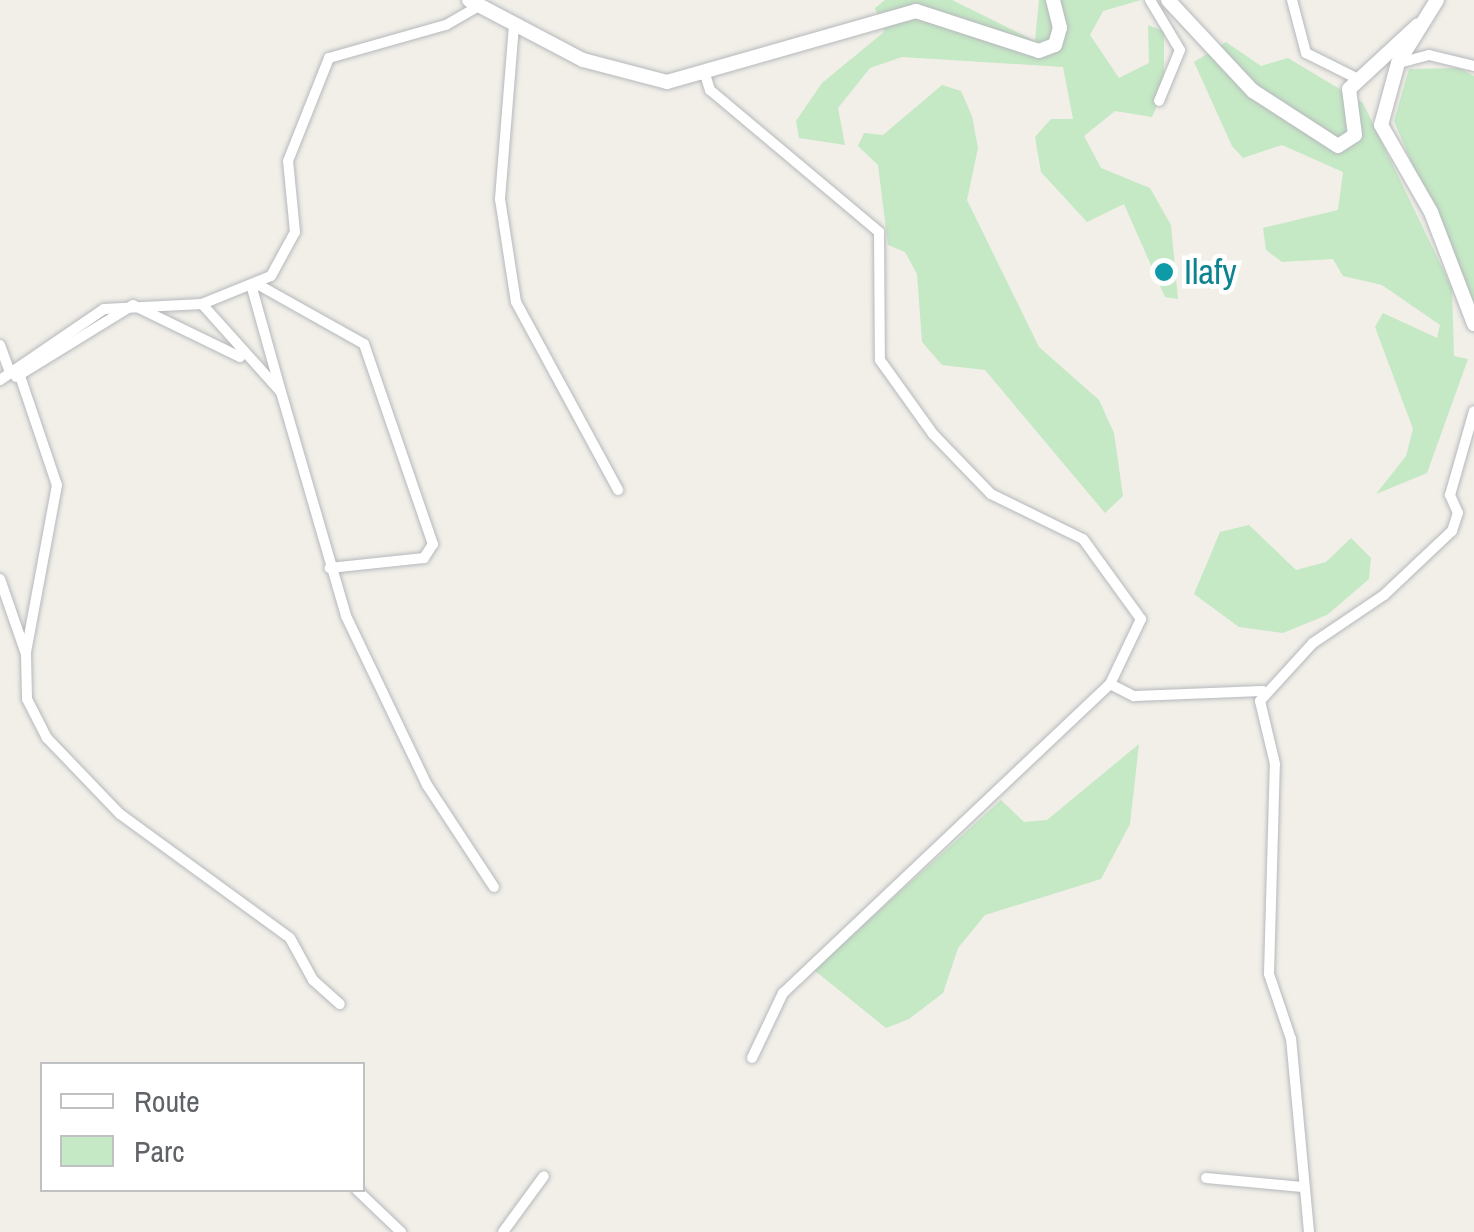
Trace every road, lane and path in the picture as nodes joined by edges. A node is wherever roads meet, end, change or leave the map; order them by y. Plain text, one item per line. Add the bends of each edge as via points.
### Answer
1 (1053, 0) edge
2 (1150, 0) edge
3 (1168, 0) edge
4 (1292, 0) edge
5 (1437, 0) edge
6 (474, 2) edge
7 (514, 25) junction
8 (1418, 25) junction
9 (1398, 63) junction
10 (1474, 66) edge
11 (690, 76) junction
12 (1356, 78) junction
13 (1159, 100) dead end
14 (255, 286) junction
15 (202, 304) junction
16 (133, 305) junction
17 (1474, 324) edge
18 (0, 345) edge
19 (242, 358) junction
20 (15, 374) junction
21 (0, 380) edge
22 (281, 392) junction
23 (1474, 412) edge
24 (618, 490) dead end
25 (330, 568) junction
26 (0, 579) edge
27 (26, 654) junction
28 (1110, 684) junction
29 (1263, 692) junction
30 (494, 887) dead end
31 (340, 1004) dead end
32 (752, 1058) dead end
33 (544, 1176) dead end
34 (1206, 1178) dead end
35 (1303, 1187) junction
36 (358, 1192) edge
37 (406, 1230) edge
38 (503, 1232) edge
39 (1309, 1232) edge

1 - 11 street via 1060,28 1055,46 1039,51 916,12
2 - 13 street via 1180,50
3 - 12 street via 1253,91 1338,146 1354,136 1349,89
4 - 12 street via 1306,53
5 - 8 street
6 - 7 street
6 - 14 street via 446,25 329,58 284,182 294,203 290,248
7 - 11 street via 584,60 667,82
7 - 24 street via 500,199 512,286 556,392
8 - 9 street
8 - 12 street
9 - 10 street via 1429,55
9 - 17 street via 1381,125 1431,212
11 - 28 street via 705,74 710,90 880,232 880,360 933,434 991,494 1082,539 1115,572 1142,619
14 - 15 street
14 - 22 street
14 - 25 street via 364,344 433,544 424,558
15 - 16 street
15 - 19 street
16 - 19 street
16 - 20 street via 58,334
18 - 20 street
19 - 22 street
20 - 21 street
20 - 27 street via 56,485
22 - 25 street
23 - 29 street via 1450,496 1458,514 1452,530
25 - 30 street via 427,785
26 - 27 street
27 - 31 street via 27,698 47,738 158,846 234,890 290,938 312,980
28 - 29 street via 1134,696
28 - 32 street via 800,974 765,1015
29 - 35 street via 1277,815 1269,974 1290,1039
33 - 38 street
34 - 35 street
35 - 39 street
36 - 37 street

